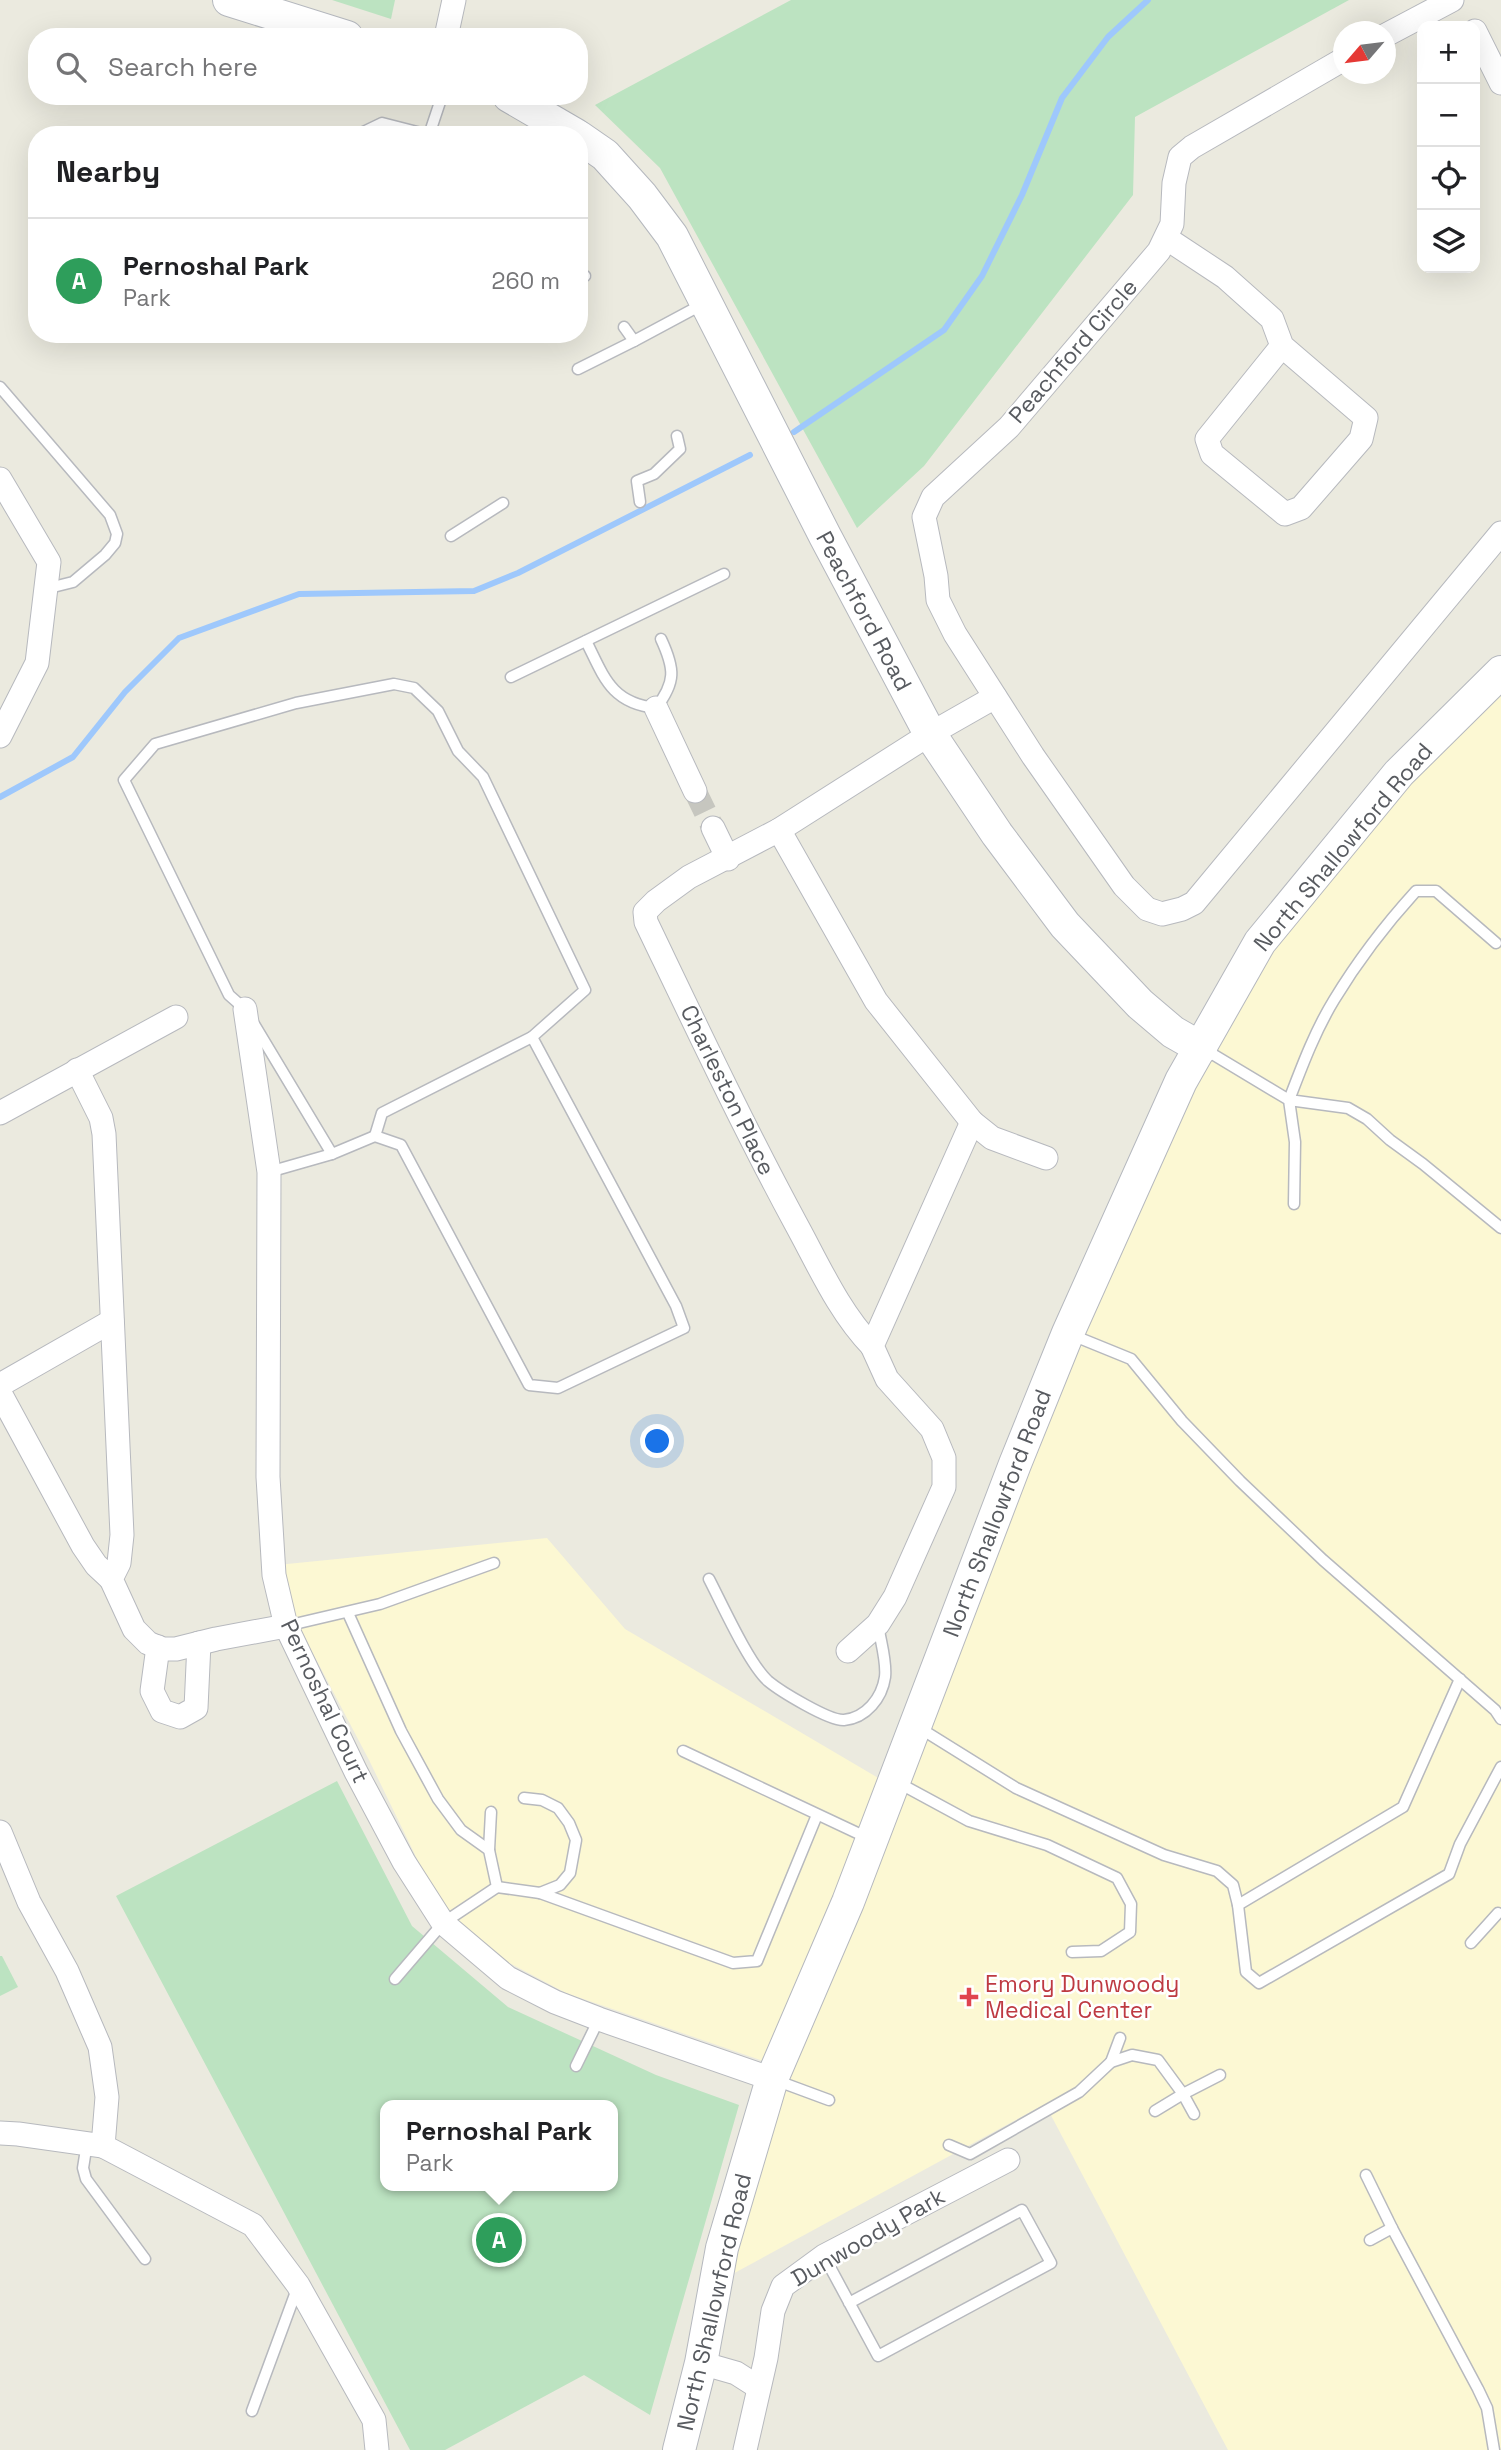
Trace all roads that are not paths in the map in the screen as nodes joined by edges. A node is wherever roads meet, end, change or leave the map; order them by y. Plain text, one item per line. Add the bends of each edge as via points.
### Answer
1 (229, 0) edge
2 (454, 0) edge
3 (1452, 0) edge
4 (1459, 0) edge
5 (1470, 21) edge
6 (318, 28) edge
7 (448, 28) edge
8 (1396, 29) edge
9 (1480, 42) edge
10 (1333, 65) edge
11 (1501, 83) edge
12 (439, 105) edge
13 (524, 105) edge
14 (376, 126) edge
15 (394, 126) edge
16 (432, 126) edge
17 (560, 126) edge
18 (588, 143) edge
19 (1166, 237) junction
20 (707, 302) junction
21 (624, 327) dead end
22 (634, 341) junction
23 (1282, 346) junction
24 (578, 369) dead end
25 (0, 387) edge
26 (677, 436) dead end
27 (0, 479) edge
28 (639, 502) dead end
29 (502, 503) dead end
30 (1501, 533) edge
31 (451, 536) dead end
32 (724, 574) dead end
33 (46, 578) junction
34 (661, 639) dead end
35 (586, 641) junction
36 (1501, 672) edge
37 (511, 677) dead end
38 (995, 697) junction
39 (656, 708) junction
40 (930, 734) junction
41 (0, 736) edge
42 (695, 792) tunnel mouth
43 (713, 828) tunnel mouth
44 (779, 830) junction
45 (728, 859) junction
46 (1496, 943) dead end
47 (245, 1009) junction
48 (176, 1017) dead end
49 (532, 1037) junction
50 (1201, 1048) junction
51 (77, 1070) junction
52 (1289, 1100) junction
53 (0, 1113) edge
54 (972, 1122) junction
55 (375, 1136) junction
56 (332, 1154) junction
57 (1046, 1158) dead end
58 (269, 1172) junction
59 (1294, 1203) dead end
60 (1501, 1228) edge
61 (112, 1321) junction
62 (1068, 1333) junction
63 (873, 1346) junction
64 (0, 1385) edge
65 (0, 1393) edge
66 (494, 1563) dead end
67 (111, 1578) junction
68 (709, 1579) dead end
69 (348, 1613) junction
70 (878, 1624) junction
71 (286, 1626) junction
72 (199, 1643) junction
73 (158, 1647) junction
74 (848, 1651) dead end
75 (1460, 1679) junction
76 (1501, 1720) edge
77 (916, 1726) junction
78 (683, 1751) dead end
79 (1501, 1767) edge
80 (895, 1780) junction
81 (524, 1798) dead end
82 (491, 1812) dead end
83 (817, 1815) junction
84 (0, 1832) edge
85 (872, 1840) junction
86 (489, 1850) junction
87 (497, 1887) junction
88 (540, 1894) junction
89 (1238, 1905) junction
90 (1498, 1913) dead end
91 (443, 1923) junction
92 (1471, 1943) dead end
93 (1072, 1952) dead end
94 (395, 1979) dead end
95 (599, 2019) junction
96 (1119, 2038) dead end
97 (1111, 2062) junction
98 (576, 2066) dead end
99 (1220, 2075) dead end
100 (772, 2079) junction
101 (1183, 2094) junction
102 (828, 2100) dead end
103 (1155, 2111) dead end
104 (1194, 2114) dead end
105 (0, 2133) edge
106 (95, 2145) junction
107 (949, 2146) dead end
108 (1008, 2160) dead end
109 (1366, 2175) dead end
110 (1392, 2228) junction
111 (1370, 2240) dead end
112 (824, 2256) junction
113 (145, 2259) dead end
114 (298, 2285) junction
115 (849, 2303) junction
116 (701, 2363) junction
117 (758, 2387) junction
118 (252, 2411) dead end
119 (377, 2450) edge
120 (680, 2450) edge
121 (745, 2450) edge
122 (1494, 2450) edge

1 - 6 street
2 - 7 street
3 - 8 street
4 - 5 street
9 - 11 street
10 - 19 street, Peachford Circle via 1180,157 1172,225
12 - 16 lane
13 - 17 street, Peachford Road
14 - 15 lane
18 - 20 street, Peachford Road via 605,155 642,196 672,236
19 - 23 street via 1225,277 1272,319
19 - 38 street, Peachford Circle via 1159,251 1009,427 933,498 924,517 938,600
20 - 22 lane
20 - 40 street, Peachford Road
21 - 22 lane
22 - 24 lane
23 - 23 street via 1207,439 1212,454 1285,514 1301,508 1361,439 1366,418
25 - 33 lane via 110,515 117,534 105,555 73,582
26 - 28 lane via 680,449 654,474 636,481
27 - 33 street via 50,562
29 - 31 lane
30 - 38 street, Peachford Circle via 1194,903 1182,909 1162,914 1135,899
32 - 35 lane
33 - 41 street via 37,663
34 - 39 lane via 672,674 669,691
35 - 37 lane
35 - 39 lane via 606,682 620,696 636,706
36 - 50 street, North Shallowford Road via 1399,773 1260,942
38 - 40 street
39 - 42 street
40 - 44 street, Charleston Place
40 - 50 street, Peachford Road via 1065,925 1140,1004
43 - 45 street
44 - 45 street, Charleston Place
44 - 54 street via 876,1001
45 - 63 street, Charleston Place via 689,877 656,901 645,912 646,922 770,1177 829,1286 857,1331
46 - 52 lane via 1436,891 1416,891 1392,917 1334,1001
47 - 49 lane via 229,995 124,780 155,744 296,703 394,684 414,688 438,711 457,751 483,777 585,990
47 - 56 lane
47 - 58 street, Pernoshal Court
48 - 51 street
49 - 55 lane via 382,1113
49 - 55 lane via 684,1328 558,1388 529,1385 401,1145
50 - 52 lane
50 - 62 street, North Shallowford Road via 1181,1081
51 - 53 street
51 - 61 street via 102,1118
52 - 59 lane via 1295,1142
52 - 60 lane via 1348,1108 1367,1119
54 - 57 street via 992,1138
54 - 63 street
55 - 56 lane
56 - 58 lane
58 - 71 street, Pernoshal Court via 268,1477 274,1575
61 - 64 street
61 - 67 street via 122,1550
62 - 75 lane via 1131,1359 1240,1481
62 - 77 street, North Shallowford Road
63 - 70 street, Charleston Place via 887,1379 932,1429 944,1458 944,1487 895,1597
65 - 67 street via 83,1546
66 - 69 lane
67 - 73 street via 134,1629
68 - 70 lane via 767,1680 830,1717 842,1720 860,1715 882,1691 886,1674
69 - 71 lane
69 - 86 lane via 401,1731 438,1799 461,1830
70 - 74 street, Charleston Place
71 - 72 street
71 - 91 street, Pernoshal Court via 356,1772
72 - 73 street via 176,1649
72 - 73 street via 196,1708 180,1717 162,1711 152,1691
75 - 76 lane
75 - 89 lane via 1403,1807
77 - 80 street, North Shallowford Road
77 - 89 lane via 1016,1788 1164,1855 1217,1871 1233,1885
78 - 83 lane
79 - 89 lane via 1449,1874 1259,1983 1246,1972
80 - 85 street, North Shallowford Road
80 - 93 lane via 969,1821 1047,1845 1117,1878 1131,1904 1130,1932 1101,1951
81 - 88 lane via 558,1808 576,1840 570,1873 560,1885
82 - 86 lane
83 - 85 lane
83 - 88 lane via 757,1961 733,1963
84 - 106 street via 100,2047 107,2097
85 - 100 street, North Shallowford Road
86 - 87 lane
87 - 88 lane
87 - 91 lane
90 - 92 lane
91 - 94 lane
91 - 95 street, Pernoshal Court via 508,1978
95 - 98 lane
95 - 100 street, Pernoshal Court
96 - 97 lane
97 - 101 lane via 1132,2055 1157,2060
97 - 107 lane via 1079,2092 971,2154
99 - 101 lane
100 - 102 lane
100 - 116 street, North Shallowford Road via 722,2248
101 - 103 lane
101 - 104 lane
105 - 106 street
106 - 113 lane via 83,2168 86,2179
106 - 114 street via 253,2225
108 - 112 street, Dunwoody Park
109 - 110 lane
110 - 111 lane
110 - 122 lane via 1487,2408
112 - 115 lane
112 - 117 street, Dunwoody Park via 783,2286 773,2311
114 - 118 lane
114 - 119 street via 374,2420
115 - 115 lane via 878,2356 1051,2263 1021,2210
116 - 117 street via 736,2373
116 - 120 street, North Shallowford Road
117 - 121 street, Dunwoody Park

